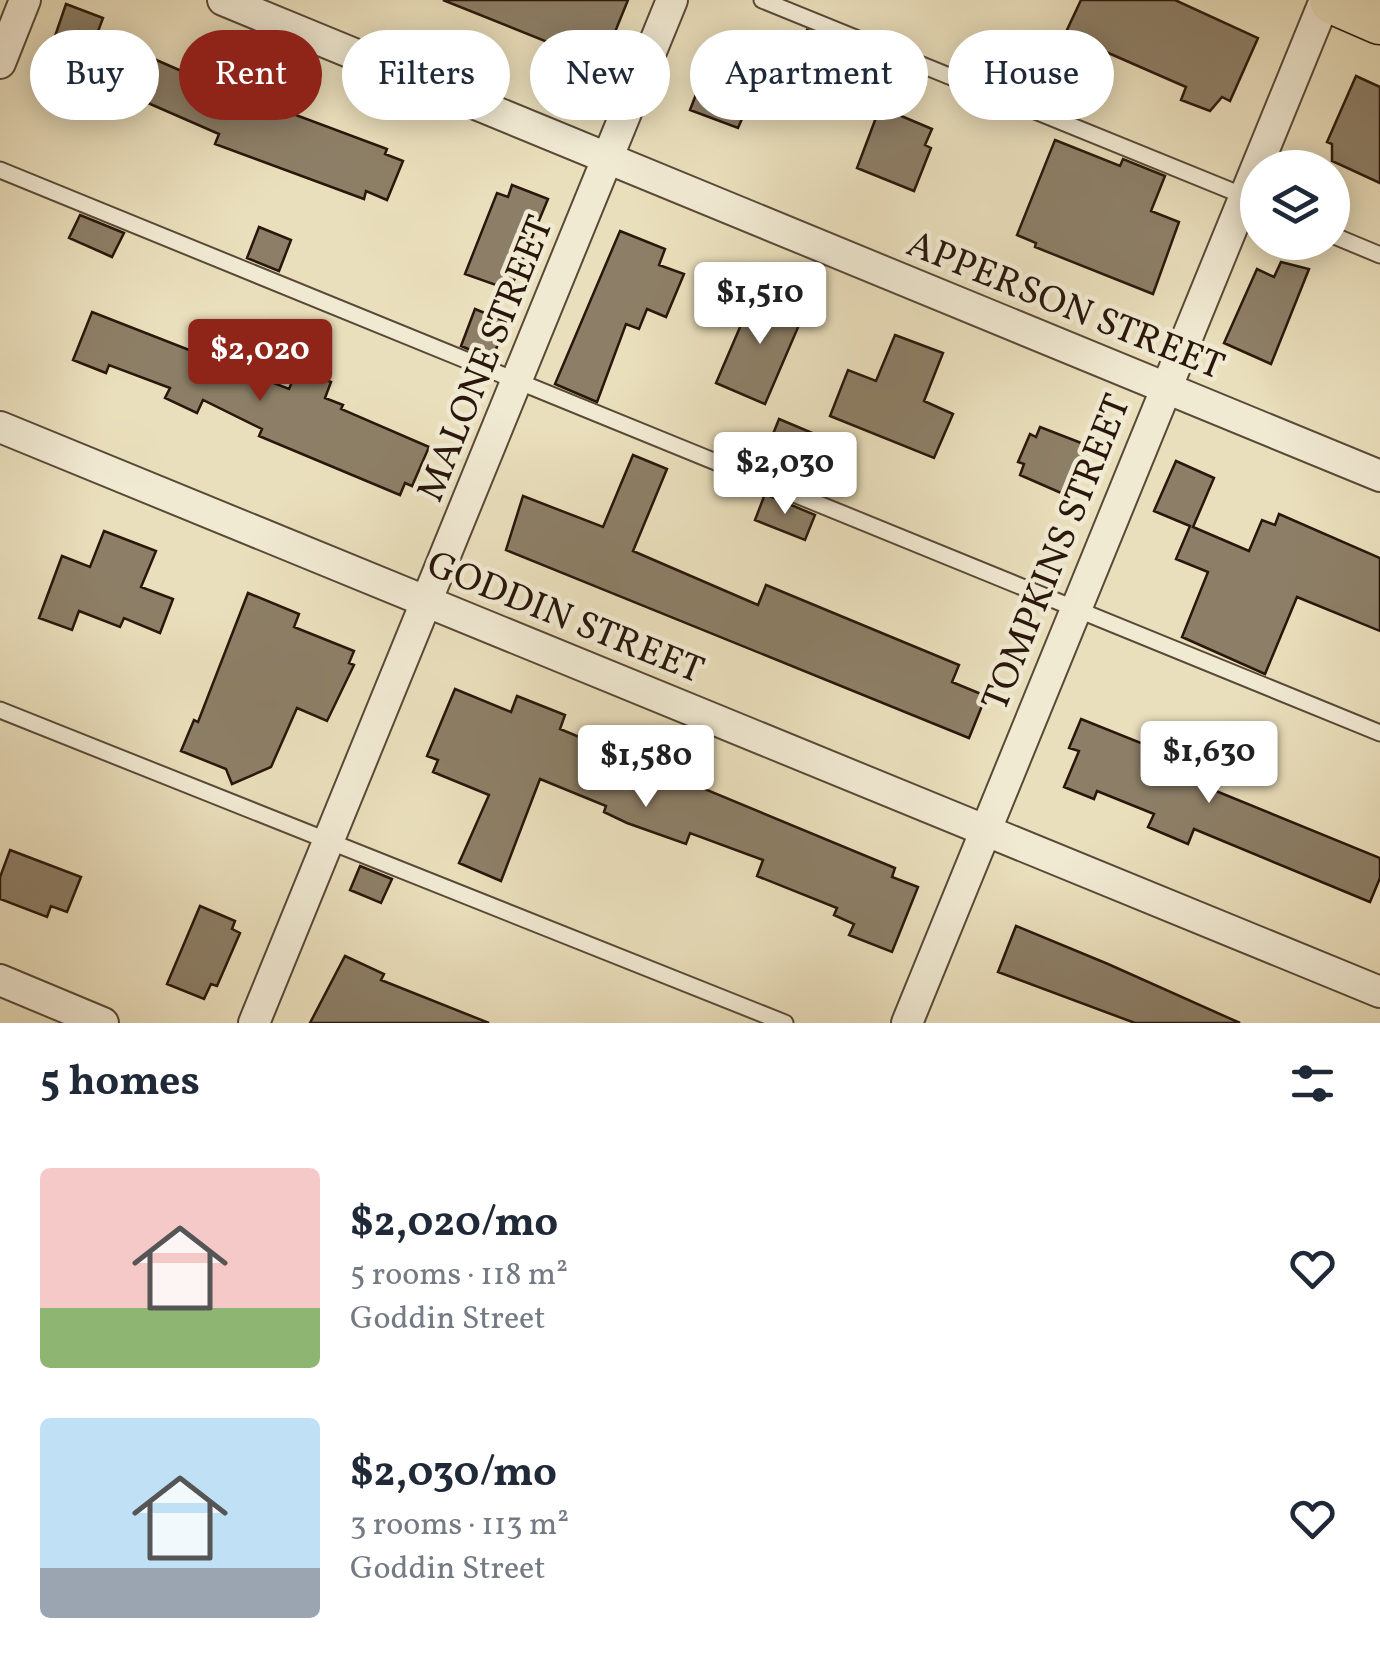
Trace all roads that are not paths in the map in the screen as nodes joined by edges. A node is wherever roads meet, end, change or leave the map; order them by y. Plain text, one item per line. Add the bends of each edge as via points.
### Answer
1 (25, 0) edge
2 (222, 0) edge
3 (672, 0) edge
4 (762, 0) edge
5 (1324, 0) edge
6 (1334, 0) edge
7 (1380, 20) edge
8 (0, 63) edge
9 (1269, 150) edge
10 (608, 158) junction
11 (0, 170) edge
12 (1240, 195) edge
13 (1240, 223) edge
14 (1350, 242) edge
15 (1380, 255) edge
16 (517, 384) junction
17 (1165, 389) junction
18 (0, 427) edge
19 (1380, 476) edge
20 (428, 602) junction
21 (1075, 608) junction
22 (0, 710) edge
23 (1380, 734) edge
24 (984, 830) junction
25 (329, 840) junction
26 (0, 980) edge
27 (1380, 992) edge
28 (103, 1023) edge
29 (254, 1023) edge
30 (785, 1023) edge
31 (907, 1023) edge

1 - 8 street
2 - 10 street, APPERSON STREET
3 - 10 street, MALONE STREET
4 - 12 lane
5 - 9 street, TOMPKINS STREET
6 - 7 main road
10 - 16 street, MALONE STREET
10 - 17 street, APPERSON STREET
11 - 16 lane
13 - 17 street, TOMPKINS STREET
14 - 15 lane
16 - 20 street, MALONE STREET
16 - 21 lane
17 - 19 street, APPERSON STREET
17 - 21 street, TOMPKINS STREET
18 - 20 street, GODDIN STREET
20 - 24 street, GODDIN STREET
20 - 25 street, MALONE STREET
21 - 23 lane
21 - 24 street, TOMPKINS STREET
22 - 25 lane
24 - 27 street, GODDIN STREET
24 - 31 street, TOMPKINS STREET
25 - 29 street, MALONE STREET
25 - 30 lane
26 - 28 street

